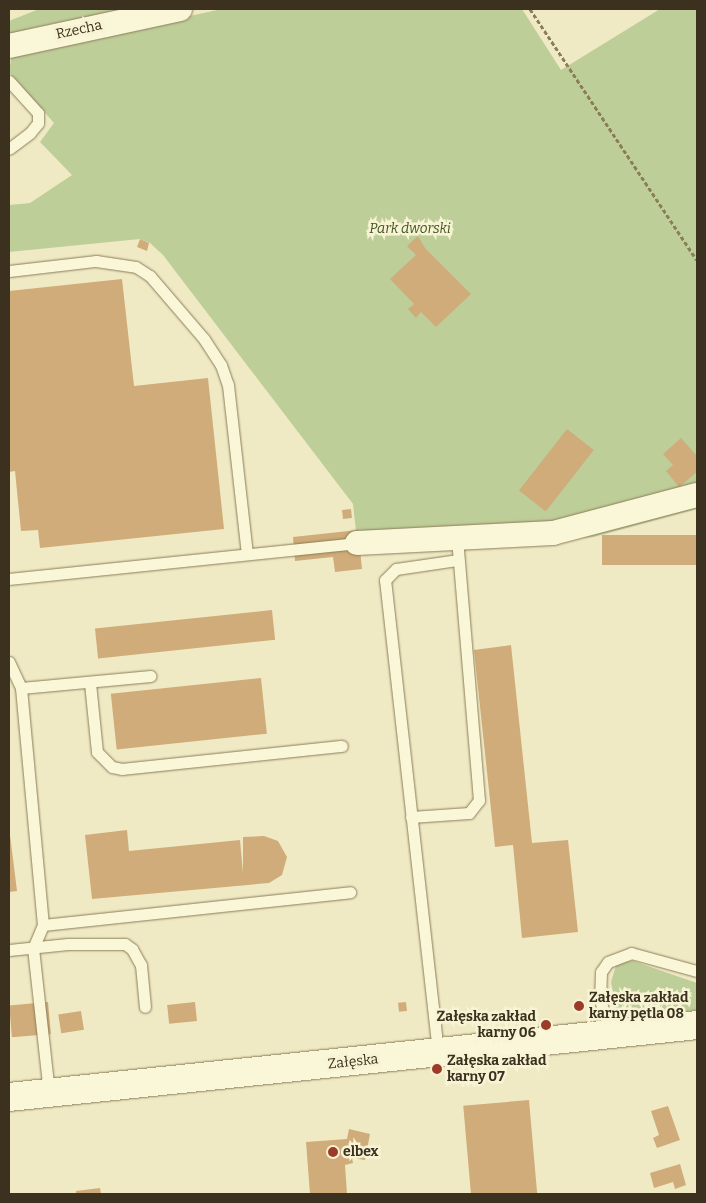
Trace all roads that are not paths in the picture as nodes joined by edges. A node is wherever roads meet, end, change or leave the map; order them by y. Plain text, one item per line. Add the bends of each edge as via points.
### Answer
1 (180, 9) edge
2 (9, 46) edge
3 (9, 81) edge
4 (9, 148) edge
5 (9, 271) edge
6 (697, 495) edge
7 (357, 543) joint
8 (458, 549) junction
9 (247, 554) junction
10 (9, 579) edge
11 (9, 662) edge
12 (150, 676) dead end
13 (90, 683) junction
14 (21, 688) junction
15 (342, 746) dead end
16 (411, 818) junction
17 (350, 892) dead end
18 (43, 925) junction
19 (33, 948) junction
20 (9, 950) edge
21 (697, 972) edge
22 (145, 1007) dead end
23 (697, 1025) edge
24 (611, 1036) junction
25 (438, 1054) junction
26 (49, 1093) junction
27 (9, 1097) edge

1 - 2 street, Rzecha
3 - 4 lane via 38,113 38,123 30,133
5 - 9 lane via 96,261 136,267 150,276 204,338 221,365 228,384
6 - 8 street via 553,533
7 - 8 street
7 - 9 lane
8 - 16 lane via 396,569 385,580
8 - 16 lane via 480,800 468,813
9 - 10 lane
11 - 14 lane
12 - 13 lane
13 - 14 lane
13 - 15 lane via 98,752 112,767 122,769
14 - 18 lane
16 - 25 lane
17 - 18 lane
18 - 19 lane
19 - 20 lane
19 - 22 lane via 125,944 132,948 141,965
19 - 26 lane
21 - 24 lane via 631,953 608,962 601,972 600,1001
23 - 24 street, Załęska
24 - 25 street, Załęska
25 - 26 street, Załęska
26 - 27 street, Załęska

